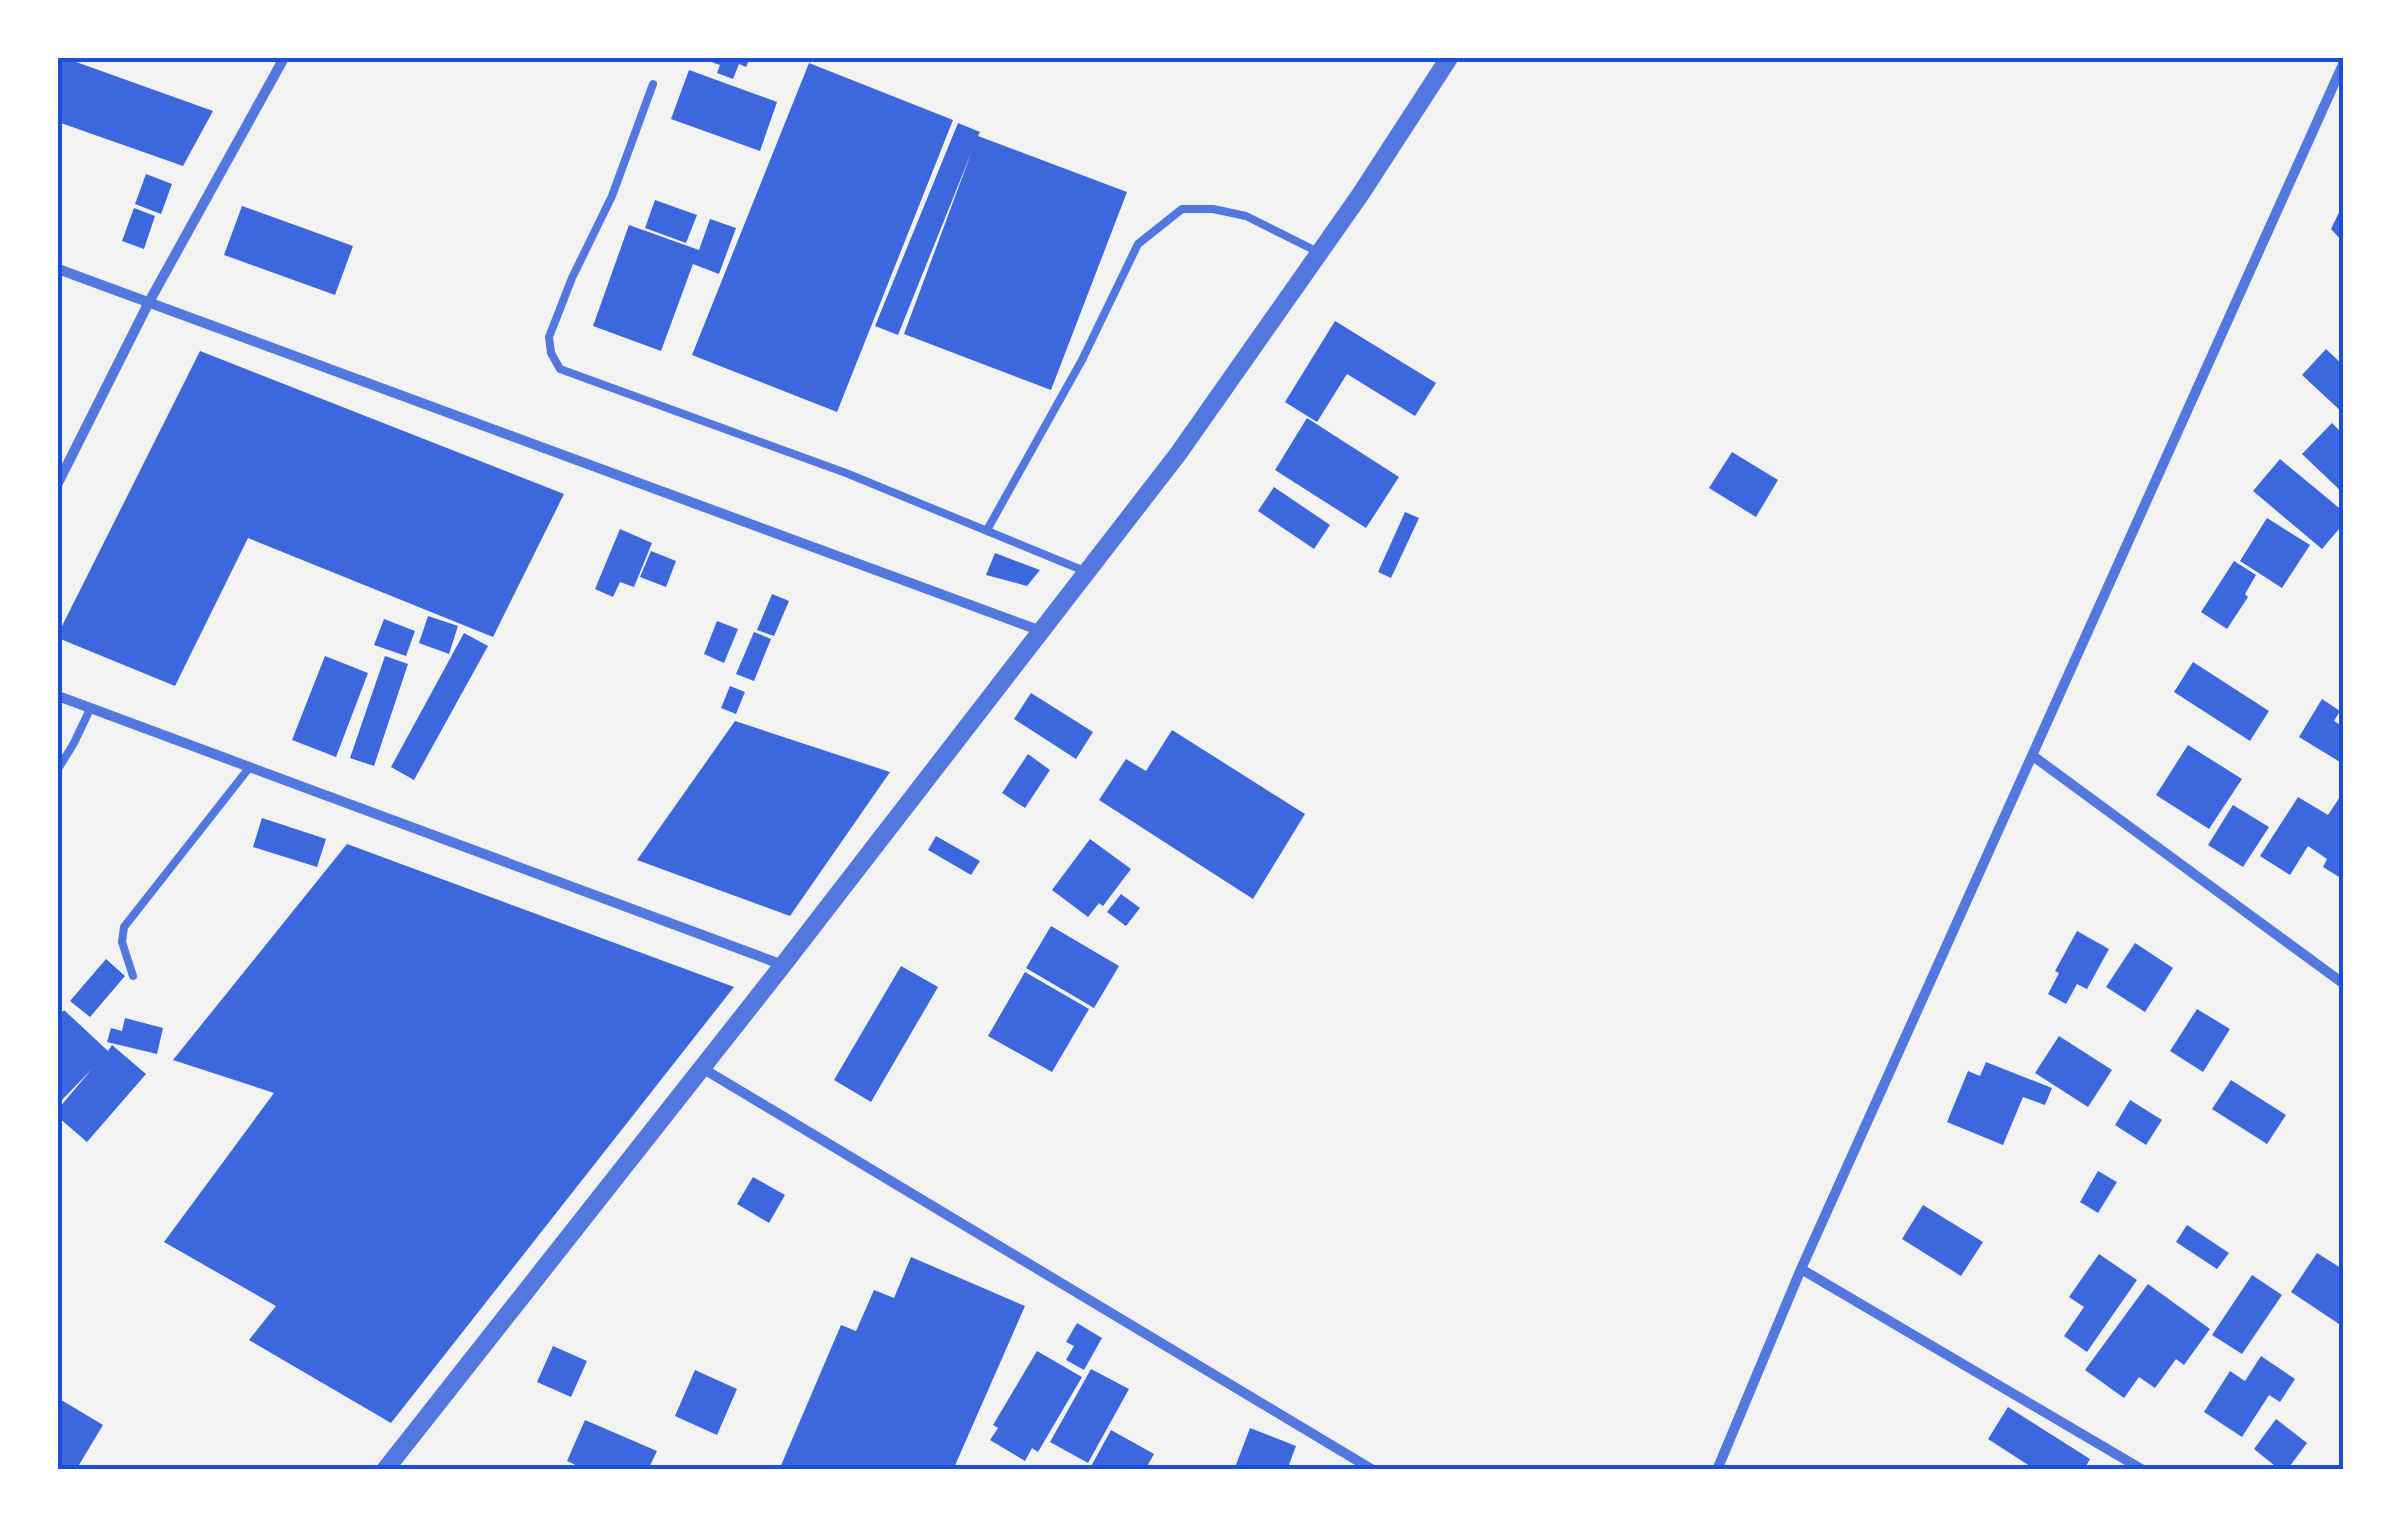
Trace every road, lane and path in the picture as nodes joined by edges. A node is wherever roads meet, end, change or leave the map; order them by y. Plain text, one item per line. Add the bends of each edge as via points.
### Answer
1 (284, 58) edge
2 (1449, 58) edge
3 (2344, 62) edge
4 (653, 84) dead end
5 (1319, 252) junction
6 (58, 269) edge
7 (149, 302) junction
8 (58, 482) edge
9 (987, 530) junction
10 (1086, 572) junction
11 (1041, 631) junction
12 (58, 696) edge
13 (90, 709) junction
14 (2033, 756) junction
15 (250, 768) junction
16 (58, 769) edge
17 (783, 966) junction
18 (133, 976) dead end
19 (2344, 984) edge
20 (702, 1068) junction
21 (1801, 1269) junction
22 (385, 1470) edge
23 (1373, 1470) edge
24 (1717, 1470) edge
25 (2143, 1470) edge

1 - 7 street
2 - 5 street
3 - 14 street
4 - 9 lane via 549,336 560,369
5 - 9 lane via 1246,216 1213,208 1182,209 1138,244
5 - 10 street
6 - 7 street
7 - 8 street
7 - 11 street
9 - 10 lane
10 - 11 street
11 - 17 street
12 - 13 street
13 - 15 street
13 - 16 lane
14 - 19 street
14 - 21 street
15 - 17 street
15 - 18 lane via 124,927
17 - 20 street
20 - 22 street
20 - 23 street
21 - 24 street
21 - 25 street

